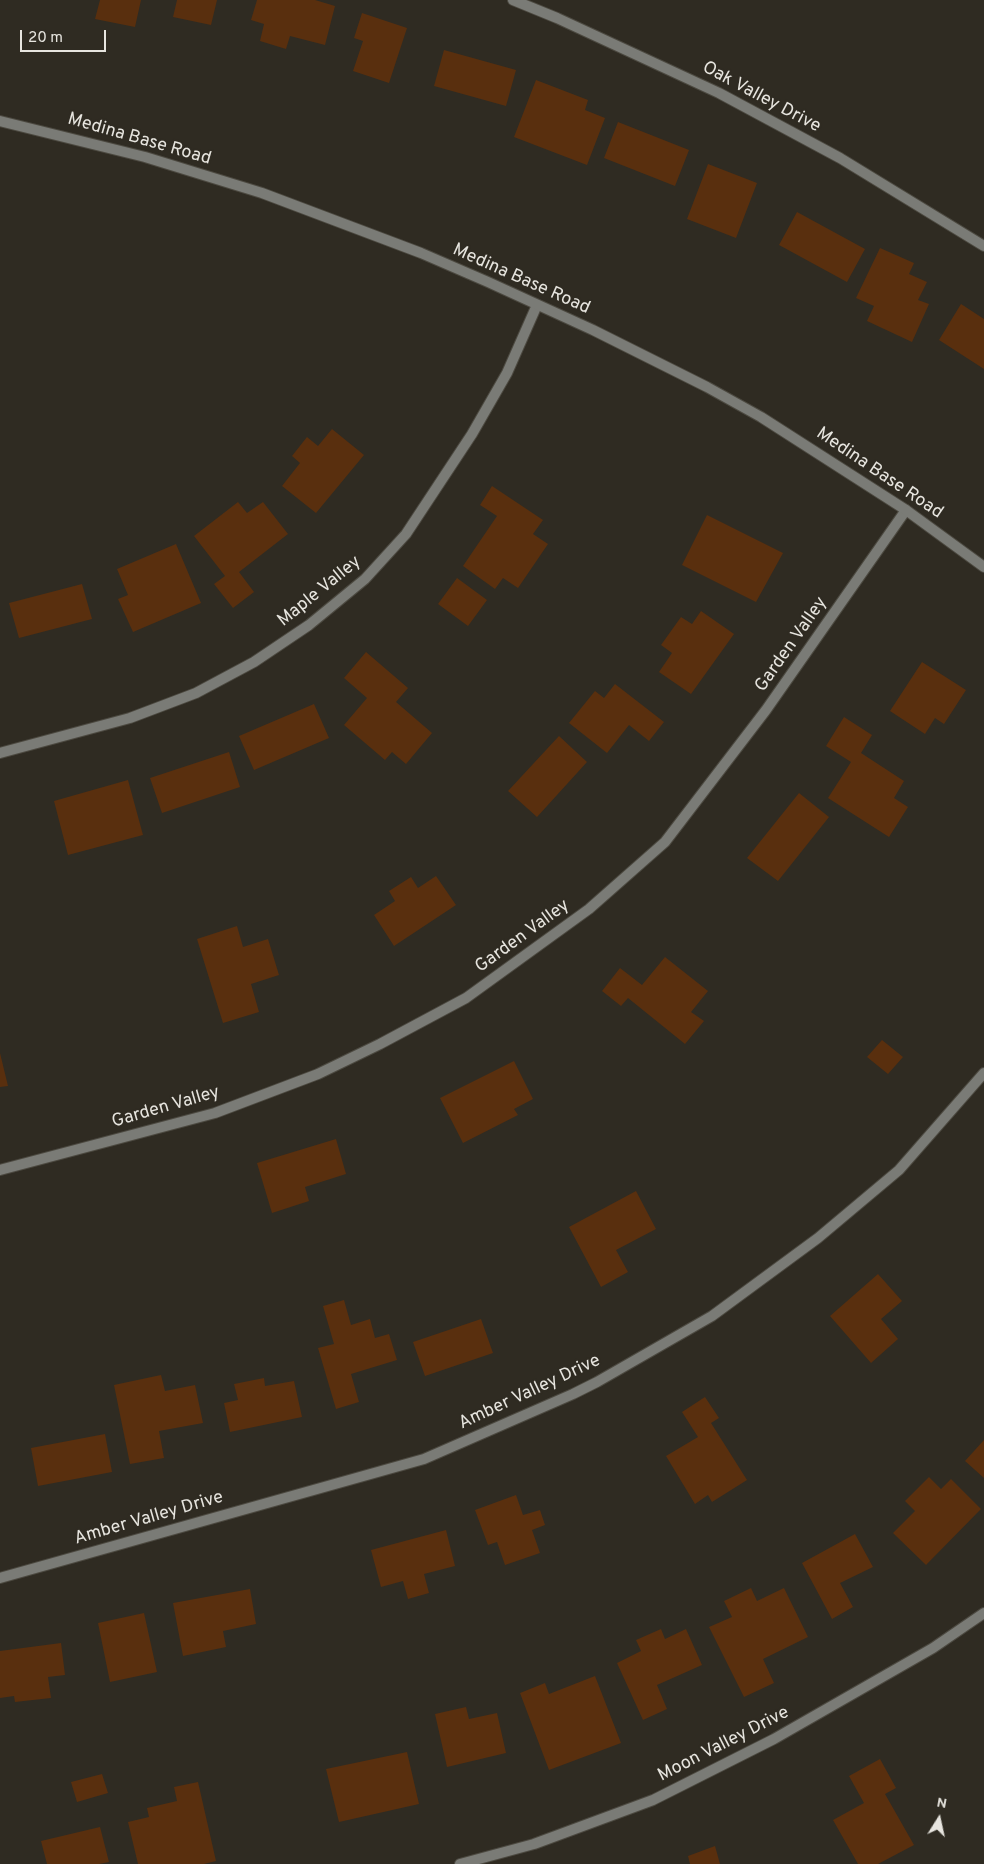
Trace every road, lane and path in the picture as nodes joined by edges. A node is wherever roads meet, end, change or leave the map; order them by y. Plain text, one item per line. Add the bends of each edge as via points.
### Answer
1 (513, 0) edge
2 (0, 121) edge
3 (984, 246) edge
4 (536, 305) junction
5 (906, 510) junction
6 (984, 567) edge
7 (0, 753) edge
8 (984, 1073) edge
9 (0, 1170) edge
10 (0, 1578) edge
11 (984, 1613) edge
12 (460, 1864) edge

1 - 3 street, Oak Valley Drive via 719,93 840,158
2 - 4 street, Medina Base Road via 145,156 262,193 421,253
4 - 5 street, Medina Base Road via 593,330 762,417
4 - 7 street, Maple Valley via 507,373 472,434 406,534 365,579 301,631 254,662 196,693 130,718
5 - 6 street, Medina Base Road
5 - 9 street, Garden Valley via 766,710 665,842 590,909 466,998 318,1074 215,1113
8 - 10 street, Amber Valley Drive via 899,1170 818,1238 712,1316 589,1386 424,1459
11 - 12 street, Moon Valley Drive via 933,1648 774,1739 653,1800 534,1844

